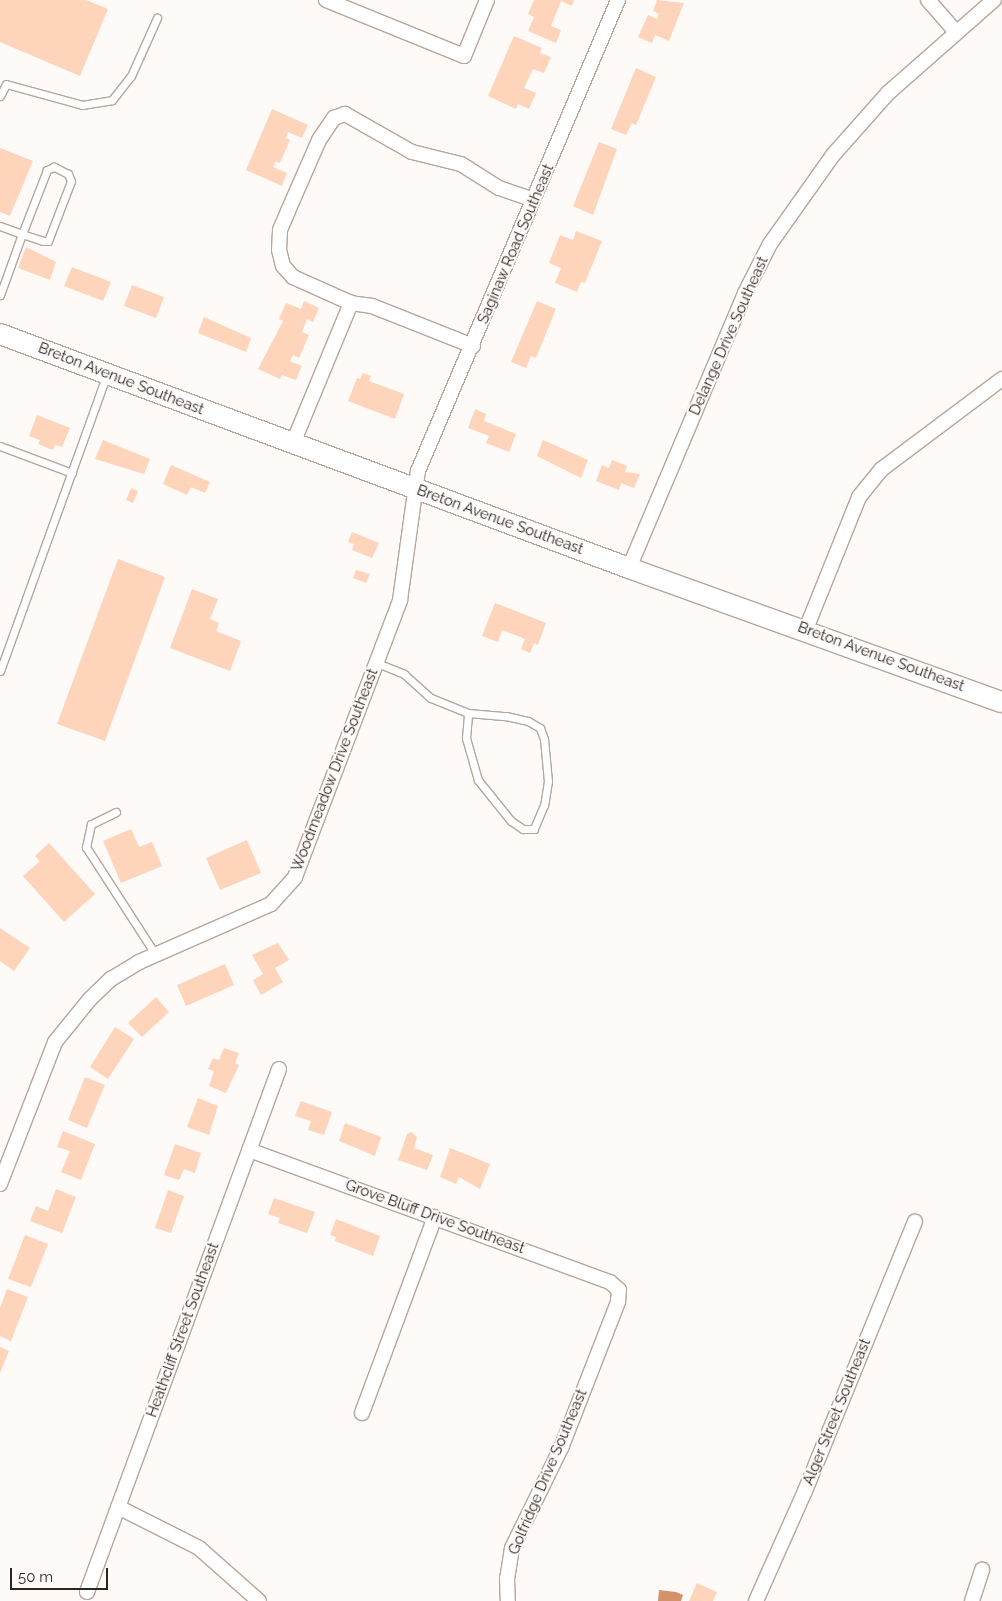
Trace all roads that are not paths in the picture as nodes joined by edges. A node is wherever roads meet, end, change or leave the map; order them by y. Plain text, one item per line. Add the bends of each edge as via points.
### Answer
1 (326, 0) edge
2 (487, 0) edge
3 (618, 0) edge
4 (928, 0) edge
5 (994, 0) edge
6 (157, 18) dead end
7 (956, 32) junction
8 (3, 83) edge
9 (0, 96) edge
10 (534, 200) junction
11 (0, 226) edge
12 (22, 234) junction
13 (0, 295) edge
14 (351, 303) junction
15 (0, 334) edge
16 (473, 346) junction
17 (108, 374) junction
18 (1002, 379) edge
19 (292, 443) junction
20 (0, 446) edge
21 (72, 473) junction
22 (415, 489) junction
23 (629, 568) junction
24 (806, 629) junction
25 (376, 663) junction
26 (0, 671) edge
27 (1002, 702) edge
28 (468, 713) junction
29 (116, 812) dead end
30 (156, 955) junction
31 (279, 1069) dead end
32 (249, 1150) junction
33 (4, 1161) edge
34 (0, 1184) edge
35 (435, 1216) junction
36 (915, 1222) dead end
37 (619, 1290) joint
38 (362, 1413) dead end
39 (118, 1507) junction
40 (982, 1570) dead end
41 (87, 1592) dead end
42 (259, 1601) edge
43 (508, 1601) edge
44 (756, 1601) edge
45 (972, 1601) edge

1 - 2 street via 464,56
3 - 10 street, Saginaw Road Southeast
4 - 7 street
5 - 7 street, Delange Drive Southeast
6 - 8 lane via 131,76 112,100 82,105
7 - 23 street, Delange Drive Southeast via 888,93 833,155 770,244
8 - 9 lane
10 - 14 street via 499,188 461,164 412,152 344,114 334,118 326,127 280,230 279,250 283,266 293,277
10 - 16 street, Saginaw Road Southeast
11 - 12 lane
12 - 12 lane via 48,241 71,181 68,174 54,167 47,170
12 - 13 lane
14 - 16 street via 372,306
14 - 19 street
15 - 17 main road, Breton Avenue Southeast
16 - 22 street, Saginaw Road Southeast via 418,471
17 - 19 main road, Breton Avenue Southeast
17 - 21 lane
18 - 24 street via 882,469 859,497
19 - 22 main road, Breton Avenue Southeast
20 - 21 lane
21 - 26 lane
22 - 23 main road, Breton Avenue Southeast
22 - 25 street, Woodmeadow Drive Southeast via 405,581
23 - 24 main road, Breton Avenue Southeast
24 - 27 main road, Breton Avenue Southeast
25 - 28 lane via 404,674 431,698
25 - 30 street, Woodmeadow Drive Southeast via 306,851 285,891 256,912
28 - 28 lane via 528,721 542,731 548,781 544,805 534,829 524,829 511,821 478,780 466,738
29 - 30 lane via 91,824 86,847
30 - 33 street, Woodmeadow Drive Southeast via 111,979 55,1042
31 - 32 street, Heathcliff Street Southeast
32 - 35 street, Grove Bluff Drive Southeast
32 - 39 street, Heathcliff Street Southeast
33 - 34 street, Woodmeadow Drive Southeast
35 - 37 street, Grove Bluff Drive Southeast via 610,1282
35 - 38 street
36 - 44 street, Alger Street Southeast via 805,1491
37 - 43 street, Golfridge Drive Southeast via 618,1302 562,1446 512,1548 507,1578
39 - 41 street, Heathcliff Street Southeast
39 - 42 street via 199,1548
40 - 45 street

